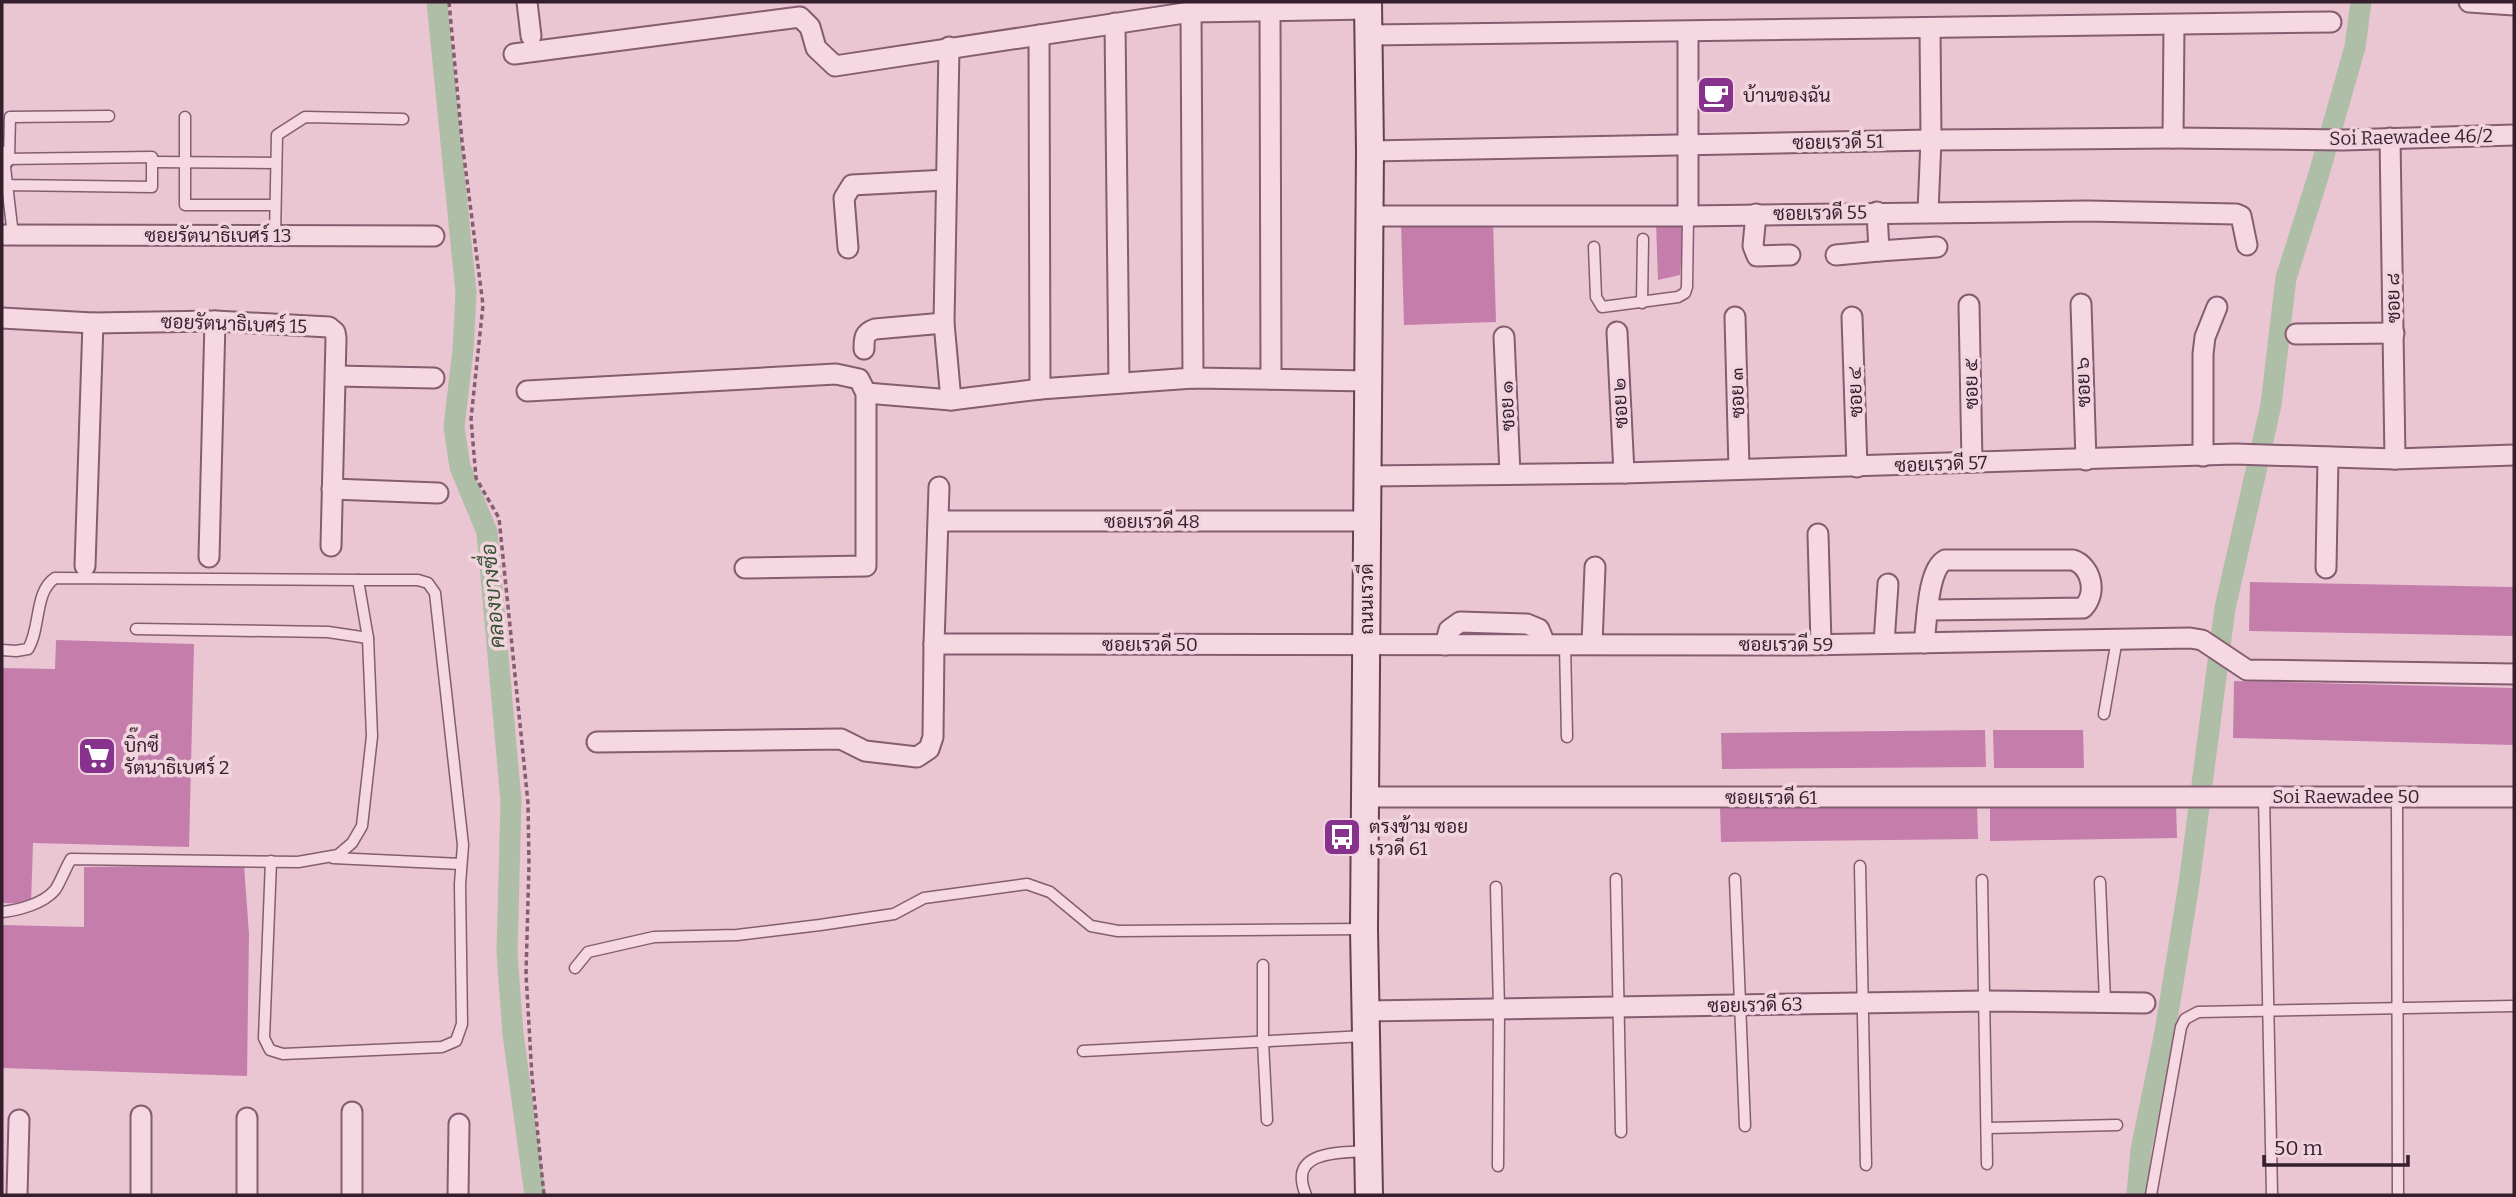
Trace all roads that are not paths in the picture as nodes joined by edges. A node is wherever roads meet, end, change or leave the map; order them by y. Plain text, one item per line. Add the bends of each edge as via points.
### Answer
1 (527, 2) edge
2 (2471, 2) edge
3 (1368, 5) edge
4 (2514, 5) edge
5 (1191, 12) junction
6 (1270, 12) junction
7 (2331, 22) dead end
8 (1115, 23) junction
9 (2174, 25) junction
10 (1930, 27) junction
11 (1688, 32) junction
12 (1039, 35) junction
13 (531, 36) dead end
14 (1369, 36) junction
15 (949, 47) junction
16 (514, 54) dead end
17 (109, 116) dead end
18 (185, 117) dead end
19 (403, 119) dead end
20 (2514, 135) edge
21 (2173, 138) junction
22 (2307, 138) joint
23 (2389, 138) junction
24 (1931, 140) junction
25 (1689, 144) junction
26 (1370, 150) junction
27 (5, 158) edge
28 (152, 162) junction
29 (185, 162) junction
30 (276, 163) junction
31 (946, 180) junction
32 (8, 185) junction
33 (275, 205) junction
34 (1877, 212) junction
35 (1928, 212) junction
36 (1756, 214) junction
37 (1369, 216) junction
38 (1688, 216) junction
39 (7, 234) edge
40 (275, 236) junction
41 (434, 236) dead end
42 (1643, 239) dead end
43 (2246, 245) dead end
44 (1594, 247) dead end
45 (1937, 247) dead end
46 (848, 248) dead end
47 (1879, 251) junction
48 (1790, 255) dead end
49 (1836, 255) dead end
50 (1642, 303) junction
51 (2081, 304) dead end
52 (1969, 305) dead end
53 (2217, 307) dead end
54 (1735, 317) dead end
55 (1852, 317) dead end
56 (2, 318) edge
57 (215, 321) junction
58 (93, 323) junction
59 (944, 323) junction
60 (1616, 332) dead end
61 (2296, 334) dead end
62 (2394, 334) junction
63 (1504, 337) dead end
64 (864, 349) dead end
65 (336, 376) junction
66 (434, 378) dead end
67 (1193, 378) junction
68 (1271, 379) junction
69 (1368, 381) junction
70 (1118, 383) junction
71 (1040, 389) junction
72 (527, 391) dead end
73 (866, 393) junction
74 (951, 400) junction
75 (2514, 455) edge
76 (2203, 456) junction
77 (2328, 457) junction
78 (2395, 458) junction
79 (2086, 460) junction
80 (1972, 462) junction
81 (1857, 467) junction
82 (1739, 469) junction
83 (1624, 473) junction
84 (1510, 474) junction
85 (1367, 476) junction
86 (939, 487) dead end
87 (332, 489) junction
88 (438, 493) dead end
89 (940, 521) junction
90 (1365, 521) junction
91 (1818, 534) dead end
92 (331, 546) dead end
93 (209, 557) dead end
94 (85, 566) dead end
95 (1595, 567) dead end
96 (745, 568) dead end
97 (2326, 568) dead end
98 (358, 580) junction
99 (1888, 584) dead end
100 (1928, 610) junction
101 (136, 629) dead end
102 (368, 639) junction
103 (2117, 639) junction
104 (1884, 643) junction
105 (1924, 643) junction
106 (934, 644) junction
107 (1592, 644) junction
108 (1821, 644) junction
109 (1366, 645) junction
110 (1565, 645) junction
111 (2, 650) edge
112 (2514, 674) edge
113 (2104, 715) dead end
114 (1567, 737) dead end
115 (597, 742) dead end
116 (2177, 796) joint
117 (2264, 796) junction
118 (2397, 796) junction
119 (1364, 797) junction
120 (2514, 797) edge
121 (327, 857) junction
122 (271, 862) junction
123 (461, 864) junction
124 (1860, 866) dead end
125 (1616, 879) dead end
126 (1735, 879) dead end
127 (1982, 880) dead end
128 (2100, 882) dead end
129 (1496, 887) dead end
130 (2, 912) edge
131 (1364, 929) junction
132 (1262, 965) dead end
133 (575, 968) dead end
134 (1985, 1001) junction
135 (2105, 1001) junction
136 (1862, 1002) junction
137 (2145, 1003) dead end
138 (1740, 1005) junction
139 (2514, 1006) edge
140 (1618, 1008) junction
141 (2397, 1008) junction
142 (1499, 1009) junction
143 (2269, 1012) junction
144 (1365, 1024) junction
145 (1263, 1041) junction
146 (1083, 1051) dead end
147 (352, 1112) dead end
148 (141, 1116) dead end
149 (247, 1118) dead end
150 (19, 1120) dead end
151 (1267, 1120) dead end
152 (459, 1124) dead end
153 (2117, 1125) dead end
154 (1745, 1126) dead end
155 (1987, 1128) junction
156 (1620, 1132) dead end
157 (1368, 1150) junction
158 (1987, 1164) dead end
159 (1866, 1165) dead end
160 (1498, 1166) dead end
161 (17, 1195) edge
162 (141, 1195) edge
163 (247, 1195) edge
164 (352, 1195) edge
165 (458, 1195) edge
166 (1306, 1195) edge
167 (1369, 1195) edge
168 (2151, 1195) edge
169 (2272, 1195) edge
170 (2398, 1195) edge

1 - 13 street
2 - 4 street
3 - 6 street
3 - 14 street, ถนนเรวดี
5 - 6 street
5 - 8 street
5 - 67 street
6 - 68 street
7 - 9 street
8 - 12 street
8 - 70 street
9 - 10 street
9 - 21 street
10 - 11 street
10 - 24 street
11 - 14 street
11 - 25 street
12 - 15 street
12 - 71 street
14 - 26 street, ถนนเรวดี
15 - 16 street via 835,66 816,48 810,27 800,17
15 - 31 street
17 - 27 lane via 10,117
18 - 29 lane
19 - 30 lane via 305,117 276,135
20 - 23 street, Soi Raewadee 46/2
21 - 22 street, ซอยเรวดี 51
21 - 24 street, ซอยเรวดี 51
22 - 23 street, Soi Raewadee 46/2
23 - 62 street, ซอย ๘
24 - 25 street, ซอยเรวดี 51
24 - 35 street
25 - 26 street, ซอยเรวดี 51
25 - 38 street
26 - 37 street, ถนนเรวดี
27 - 28 lane via 152,157
27 - 32 lane
28 - 29 lane
28 - 32 lane via 152,187
29 - 30 lane
29 - 33 lane via 186,205
30 - 33 lane
31 - 46 street via 852,185 845,198
31 - 59 street
32 - 39 lane
33 - 40 lane
34 - 35 street, ซอยเรวดี 55
34 - 36 street, ซอยเรวดี 55
34 - 47 street
35 - 43 street, ซอยเรวดี 55 via 2236,214 2244,222
36 - 38 street, ซอยเรวดี 55
36 - 48 street via 1757,256
37 - 38 street, ซอยเรวดี 55
37 - 69 street, ถนนเรวดี
38 - 50 lane via 1685,293
39 - 40 street, ซอยรัตนาธิเบศร์ 13
40 - 41 street, ซอยรัตนาธิเบศร์ 13
42 - 50 lane
44 - 50 lane via 1598,304
45 - 47 street
47 - 49 street
51 - 79 street, ซอย ๖
52 - 80 street, ซอย ๕
53 - 76 street via 2203,354
54 - 82 street, ซอย ๓
55 - 81 street, ซอย ๔
56 - 58 street, ซอยรัตนาธิเบศร์ 15
57 - 58 street, ซอยรัตนาธิเบศร์ 15
57 - 65 street, ซอยรัตนาธิเบศร์ 15 via 329,327 336,338
57 - 93 street
58 - 94 street
59 - 64 street via 875,329 864,337
59 - 74 street
60 - 83 street, ซอย ๒
61 - 62 street
62 - 78 street, ซอย ๘
63 - 84 street, ซอย ๑
65 - 66 street
65 - 87 street, ซอยรัตนาธิเบศร์ 15
67 - 68 street
67 - 70 street
68 - 69 street
69 - 85 street, ถนนเรวดี
70 - 71 street
71 - 74 street
72 - 73 street via 836,374 859,379
73 - 74 street
73 - 96 street via 866,566
75 - 78 street, ซอยเรวดี 57
76 - 77 street, ซอยเรวดี 57
76 - 79 street, ซอยเรวดี 57
77 - 78 street, ซอยเรวดี 57
77 - 97 street
79 - 80 street, ซอยเรวดี 57
80 - 81 street, ซอยเรวดี 57
81 - 82 street, ซอยเรวดี 57
82 - 83 street, ซอยเรวดี 57
83 - 84 street, ซอยเรวดี 57
84 - 85 street, ซอยเรวดี 57
85 - 90 street, ถนนเรวดี
86 - 89 street
87 - 88 street
87 - 92 street, ซอยรัตนาธิเบศร์ 15
89 - 90 street, ซอยเรวดี 48
89 - 106 street
90 - 109 street, ถนนเรวดี
91 - 108 street
95 - 107 street
98 - 102 lane
98 - 111 lane via 55,578 43,593 35,638 27,649
98 - 123 lane via 418,580 428,583 435,593 463,845
99 - 104 street
100 - 100 street via 1936,568 1945,560 2073,560 2089,572 2090,595 2083,608
100 - 105 street
101 - 102 lane via 328,632
102 - 121 lane via 372,736 362,826 352,844
103 - 105 street, ซอยเรวดี 59
103 - 112 street, ซอยเรวดี 59 via 2190,638 2247,670
103 - 113 lane
104 - 105 street, ซอยเรวดี 59
104 - 108 street, ซอยเรวดี 59
106 - 109 street, ซอยเรวดี 50
106 - 115 street via 933,737 929,749 917,757 865,751 841,738
107 - 108 street, ซอยเรวดี 59
107 - 110 street, ซอยเรวดี 59
109 - 110 street, ซอยเรวดี 59
109 - 119 street, ถนนเรวดี
110 - 114 lane
116 - 117 street, Soi Raewadee 50
116 - 119 street, ซอยเรวดี 61
117 - 118 street, Soi Raewadee 50
117 - 143 lane
118 - 120 street, Soi Raewadee 50
118 - 141 lane
119 - 131 street, ถนนเรวดี
121 - 122 lane
121 - 123 lane
122 - 123 lane via 264,1038 270,1050 283,1054 443,1047 456,1041 462,1024
122 - 130 lane via 71,859 56,889 43,900
124 - 136 lane
125 - 140 lane
126 - 138 lane
127 - 134 lane
128 - 135 lane
129 - 142 lane
131 - 133 lane via 1118,931 1091,926 1049,892 1027,884 924,898 894,914 820,925 737,935 653,937 588,952
131 - 144 street, ถนนเรวดี
132 - 145 lane
134 - 135 street, ซอยเรวดี 63
134 - 136 street, ซอยเรวดี 63
134 - 155 lane
135 - 137 street, ซอยเรวดี 63
136 - 138 street, ซอยเรวดี 63
136 - 159 lane
138 - 140 street, ซอยเรวดี 63
138 - 154 lane
139 - 141 lane
140 - 142 street, ซอยเรวดี 63
140 - 156 lane
141 - 143 lane
141 - 170 lane
142 - 144 street, ซอยเรวดี 63
142 - 160 lane
143 - 168 lane via 2199,1012 2185,1019
143 - 169 lane
144 - 145 lane
144 - 157 street, ถนนเรวดี
145 - 146 lane
145 - 151 lane
147 - 164 street
148 - 162 street
149 - 163 street
150 - 161 street
152 - 165 street
153 - 155 lane
155 - 158 lane
157 - 166 lane via 1309,1161 1302,1181
157 - 167 street, ถนนเรวดี

